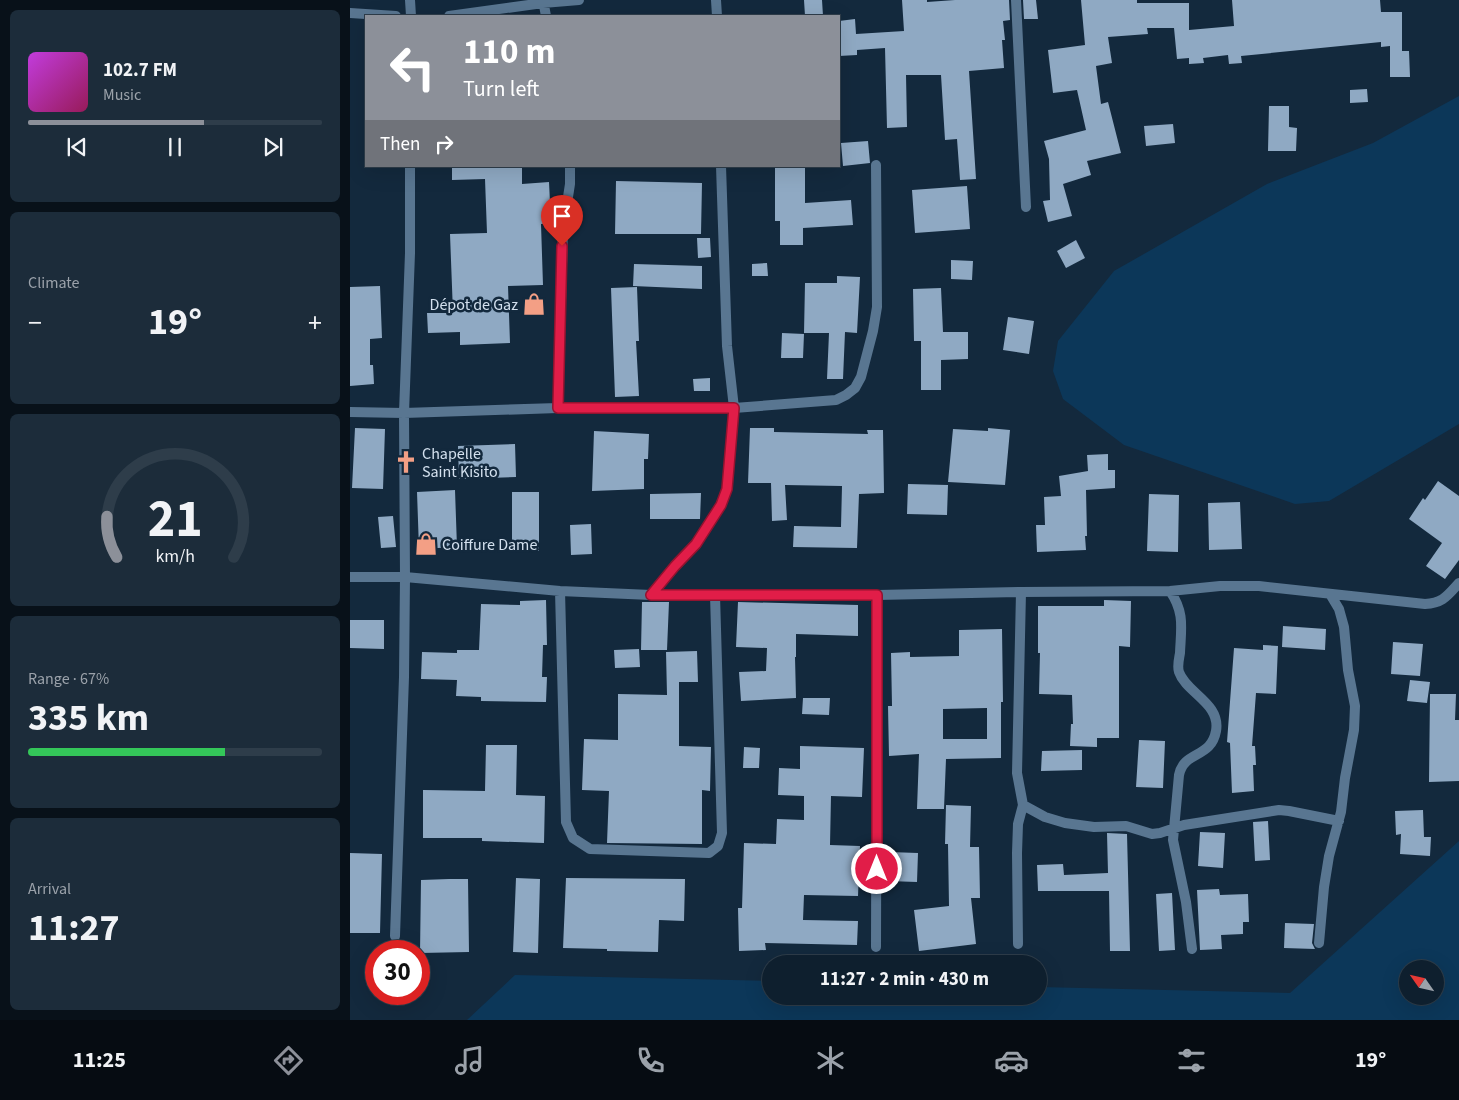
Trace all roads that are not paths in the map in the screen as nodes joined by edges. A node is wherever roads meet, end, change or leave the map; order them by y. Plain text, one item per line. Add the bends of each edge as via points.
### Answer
1 (410, 0) edge
2 (579, 0) edge
3 (716, 0) edge
4 (1016, 0) edge
5 (543, 2) edge
6 (350, 13) edge
7 (381, 15) edge
8 (411, 15) edge
9 (456, 15) edge
10 (546, 15) edge
11 (717, 15) edge
12 (876, 165) dead end
13 (410, 167) edge
14 (570, 167) edge
15 (721, 167) edge
16 (1026, 206) dead end
17 (558, 408) junction
18 (734, 408) junction
19 (350, 412) edge
20 (404, 413) junction
21 (350, 577) edge
22 (406, 577) junction
23 (1459, 584) edge
24 (560, 591) junction
25 (1170, 591) junction
26 (1022, 592) junction
27 (1330, 594) junction
28 (651, 595) junction
29 (715, 595) junction
30 (877, 595) junction
31 (1023, 805) junction
32 (1339, 820) junction
33 (1174, 828) junction
34 (395, 936) dead end
35 (1319, 943) dead end
36 (1018, 944) dead end
37 (876, 947) dead end
38 (1192, 949) dead end

1 - 8 street
2 - 5 street
3 - 11 street
4 - 16 street
5 - 9 street
5 - 10 street
6 - 7 street
12 - 18 street via 877,307 874,331 855,388 836,400
13 - 20 street
14 - 17 street via 563,229
15 - 18 street via 727,346
17 - 18 street
17 - 20 street
18 - 28 street via 727,489 721,505 696,544
19 - 20 street
20 - 22 street
21 - 22 street
22 - 24 street
22 - 34 street
23 - 27 street via 1444,600 1435,604
24 - 28 street
24 - 29 street via 566,822 573,838 590,849 709,853 718,846 722,833
25 - 26 street
25 - 27 street via 1259,586
25 - 33 street via 1181,613 1178,670 1183,681 1205,700 1215,717 1216,730 1212,743 1180,766
26 - 30 street
26 - 31 street via 1017,773
27 - 32 street via 1344,627 1355,706
28 - 29 street
29 - 30 street
30 - 37 street
31 - 33 street via 1045,817 1094,828 1126,826 1152,834
31 - 36 street via 1018,824
32 - 33 street via 1279,810
32 - 35 street via 1329,856
33 - 38 street via 1173,840

